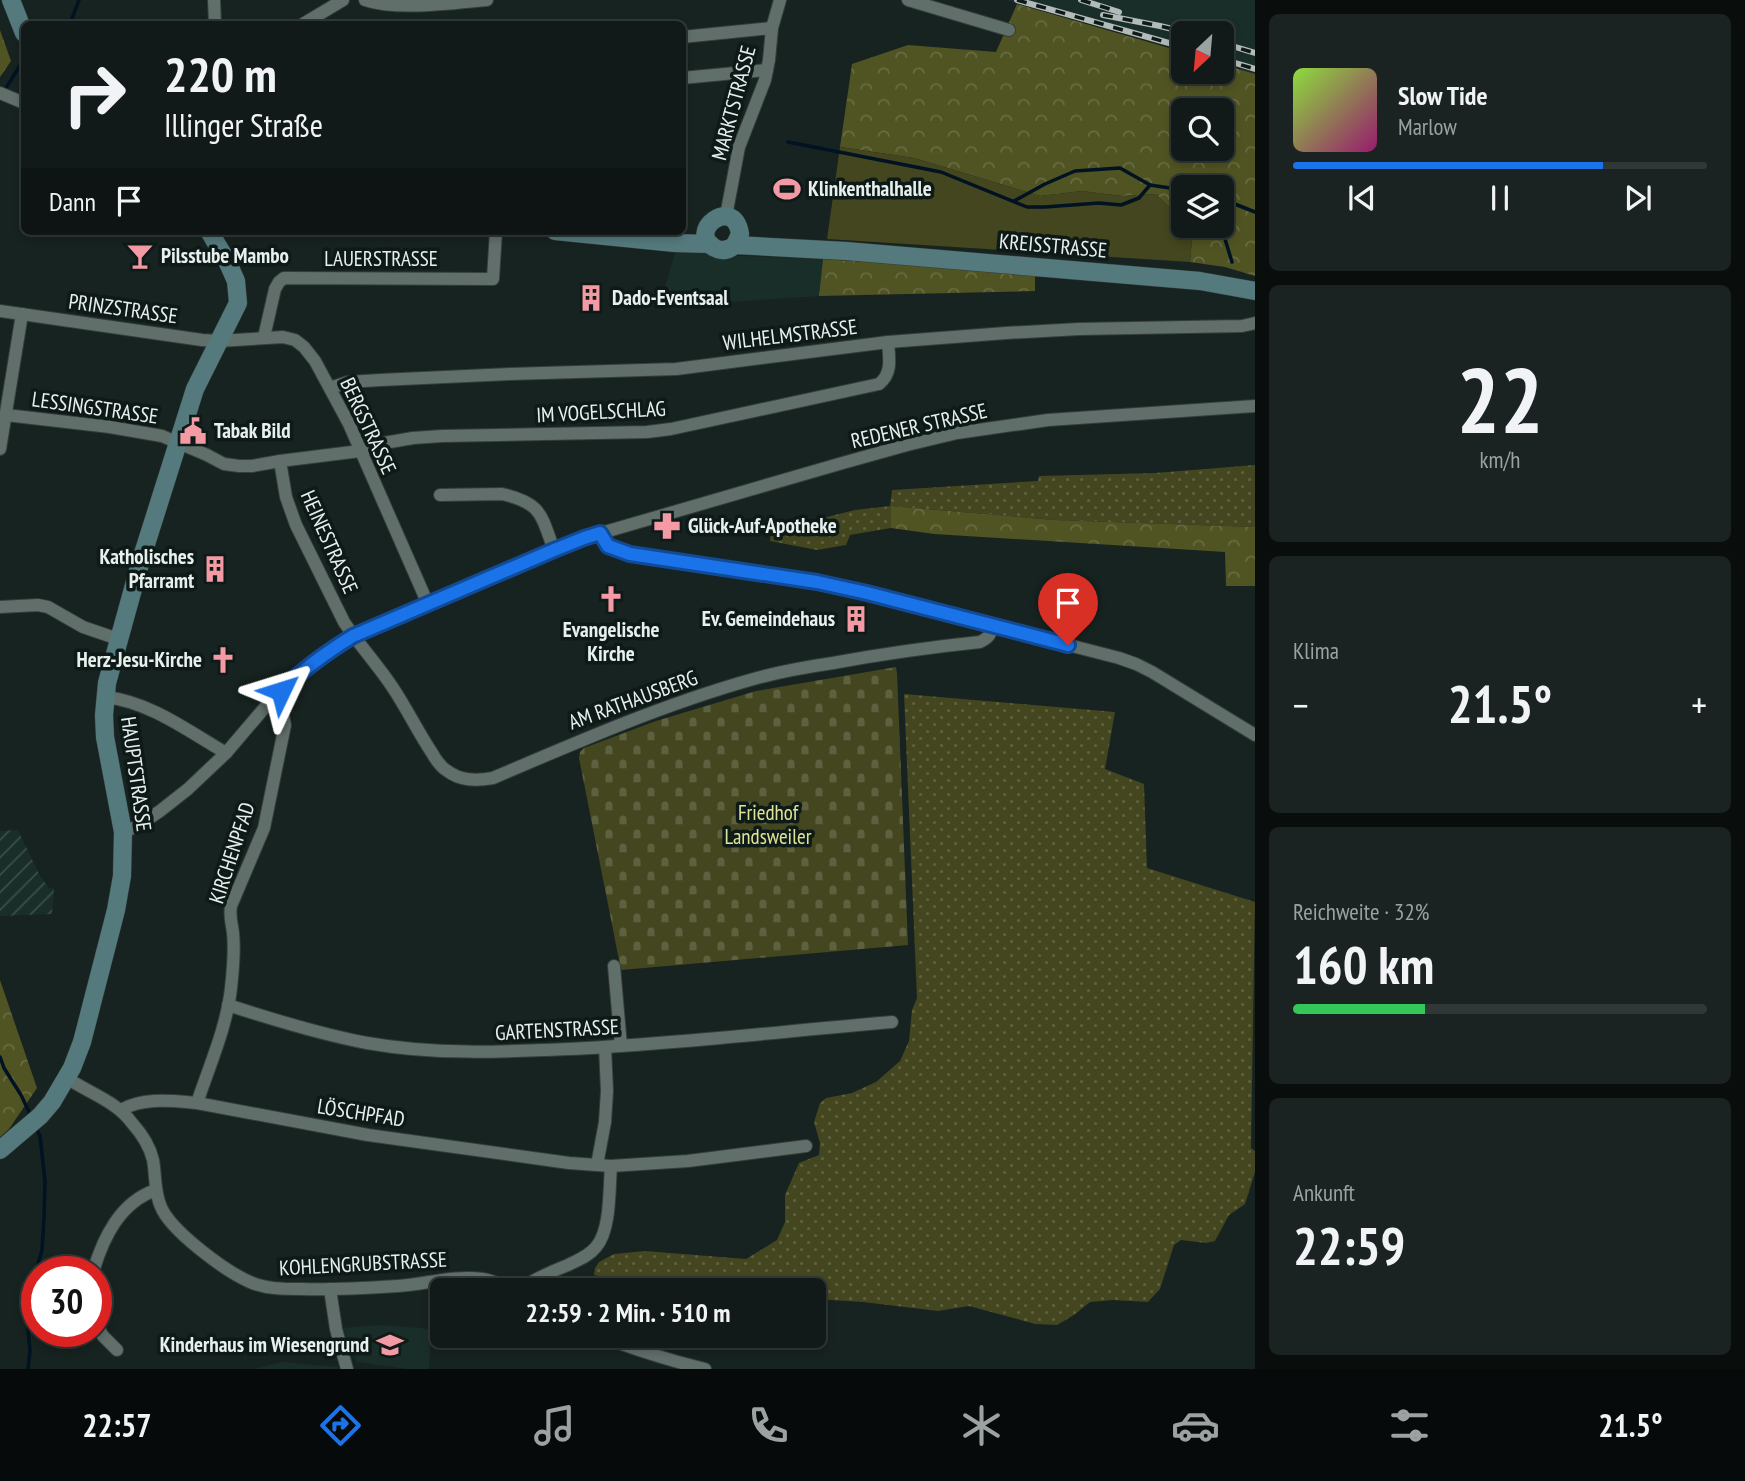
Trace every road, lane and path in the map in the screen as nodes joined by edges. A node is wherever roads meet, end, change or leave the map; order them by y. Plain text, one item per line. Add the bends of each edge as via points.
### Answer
1 (11, 0) edge
2 (214, 0) edge
3 (344, 0) edge
4 (365, 0) edge
5 (487, 0) edge
6 (779, 0) edge
7 (908, 0) edge
8 (215, 21) edge
9 (308, 21) edge
10 (21, 25) edge
11 (772, 28) junction
12 (1009, 30) dead end
13 (686, 37) edge
14 (767, 70) junction
15 (686, 78) edge
16 (726, 216) junction
17 (686, 234) edge
18 (211, 235) edge
19 (496, 235) edge
20 (595, 235) edge
21 (708, 238) junction
22 (738, 239) junction
23 (1255, 291) edge
24 (0, 311) edge
25 (22, 314) junction
26 (1255, 323) edge
27 (264, 337) junction
28 (219, 341) junction
29 (888, 342) junction
30 (330, 388) junction
31 (1255, 406) edge
32 (6, 415) junction
33 (178, 442) junction
34 (0, 443) edge
35 (0, 449) edge
36 (360, 450) junction
37 (279, 461) junction
38 (440, 495) dead end
39 (600, 533) junction
40 (554, 550) junction
41 (428, 604) junction
42 (0, 607) edge
43 (992, 626) junction
44 (353, 636) junction
45 (118, 639) junction
46 (106, 697) junction
47 (272, 699) junction
48 (1255, 735) edge
49 (226, 753) junction
50 (123, 832) junction
51 (614, 966) dead end
52 (228, 1005) junction
53 (892, 1022) dead end
54 (621, 1046) junction
55 (606, 1047) junction
56 (67, 1078) junction
57 (197, 1103) junction
58 (121, 1110) junction
59 (806, 1146) dead end
60 (0, 1150) edge
61 (597, 1165) junction
62 (611, 1166) junction
63 (156, 1191) junction
64 (99, 1256) edge
65 (537, 1278) edge
66 (430, 1283) edge
67 (330, 1289) junction
68 (112, 1345) edge
69 (634, 1348) edge
70 (117, 1350) dead end
71 (346, 1369) edge
72 (705, 1369) edge

1 - 10 street
2 - 8 street
3 - 9 street
4 - 5 street via 393,5
6 - 11 street, MARKTSTRASSE
7 - 12 street
11 - 13 street
11 - 14 street, MARKTSTRASSE
14 - 15 street
14 - 16 street, MARKTSTRASSE via 739,147
16 - 21 street via 710,221
16 - 22 street via 736,223
17 - 21 street, KREISSTRASSE
18 - 28 street, HAUPTSTRASSE via 238,293 238,303
19 - 27 street, LAUERSTRASSE via 493,279 284,278 275,289
20 - 21 street, KREISSTRASSE via 675,243
21 - 22 street, KREISSTRASSE via 713,247 722,250
22 - 23 street, KREISSTRASSE via 1200,281
24 - 25 street, PRINZSTRASSE
25 - 28 street, PRINZSTRASSE
25 - 32 street
26 - 29 street, WILHELMSTRASSE
27 - 28 street, BERGSTRASSE
27 - 30 street, BERGSTRASSE via 283,337 304,346
28 - 33 street, HAUPTSTRASSE via 195,389
29 - 30 street, WILHELMSTRASSE via 676,369 380,380
29 - 36 street, IM VOGELSCHLAG via 888,373 879,384 671,429 442,436
30 - 36 street, BERGSTRASSE
31 - 39 street, REDENER STRASSE via 1048,420 957,433
32 - 33 street, LESSINGSTRASSE via 110,427
32 - 34 street
33 - 37 street, HEINESTRASSE via 223,464 253,466
33 - 45 street, HAUPTSTRASSE
34 - 35 street
36 - 37 street, HEINESTRASSE
36 - 41 street, BERGSTRASSE
37 - 44 street, HEINESTRASSE via 296,525
38 - 40 street via 502,494 534,506
39 - 40 street, REDENER STRASSE
39 - 43 street via 608,546 630,554 817,582
40 - 41 street, REDENER STRASSE
41 - 44 street, REDENER STRASSE
42 - 45 street via 48,607
43 - 44 street, AM RATHAUSBERG via 991,634 980,642 900,651 752,679 482,780 461,778 442,768 389,682
43 - 48 street via 1136,664
44 - 47 street, REDENER STRASSE via 293,678
45 - 46 street, HAUPTSTRASSE
46 - 49 street via 147,708
46 - 50 street, HAUPTSTRASSE via 105,737
47 - 49 street, REDENER STRASSE
47 - 52 street, KIRCHENPFAD via 282,711 285,725 264,828 231,906 233,958
49 - 50 street, REDENER STRASSE via 160,811
50 - 56 street, HAUPTSTRASSE via 116,910 82,1042
51 - 54 street
52 - 55 street, GARTENSTRASSE via 330,1035 400,1047 482,1052
52 - 57 street, KIRCHENPFAD
53 - 54 street, GARTENSTRASSE
54 - 55 street, GARTENSTRASSE
55 - 61 street via 605,1122
56 - 58 street, KOHLENGRUBSTRASSE
56 - 60 street, HAUPTSTRASSE via 40,1116
57 - 58 street, LÖSCHPFAD via 150,1101
57 - 61 street, LÖSCHPFAD via 368,1135
58 - 63 street, KOHLENGRUBSTRASSE via 152,1158
59 - 62 street, LÖSCHPFAD
61 - 62 street, LÖSCHPFAD
62 - 65 street via 600,1242 586,1256
63 - 64 street via 143,1195 121,1214
63 - 67 street, KOHLENGRUBSTRASSE via 174,1226 237,1276 264,1287
66 - 67 street, KOHLENGRUBSTRASSE
67 - 71 street
68 - 70 street
69 - 72 street

